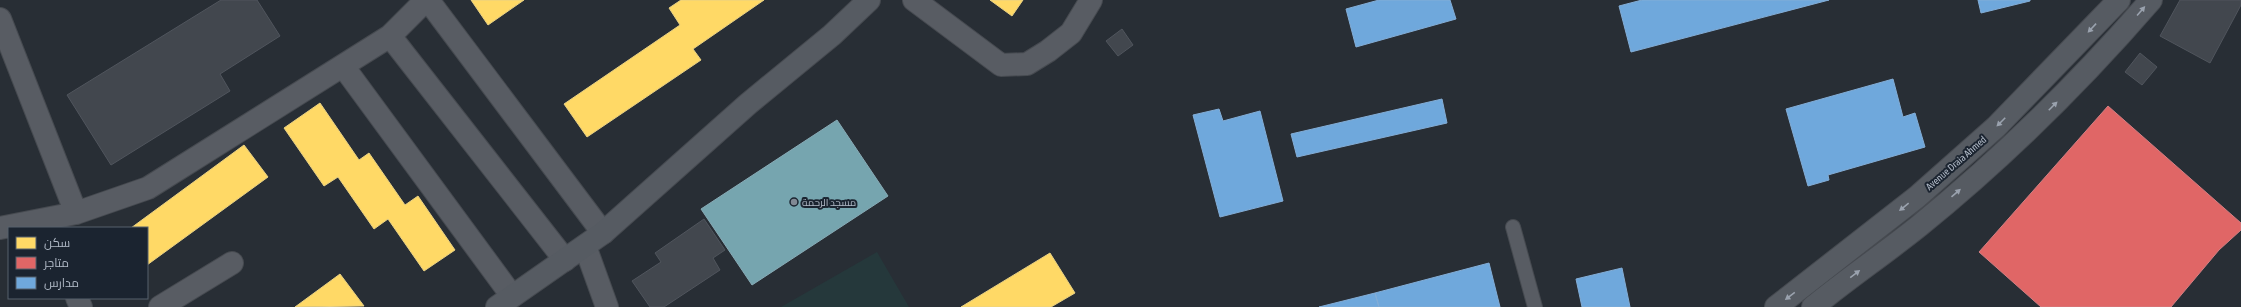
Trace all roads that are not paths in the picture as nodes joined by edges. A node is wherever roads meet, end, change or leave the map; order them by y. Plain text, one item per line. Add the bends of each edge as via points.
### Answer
1 (427, 0) edge
2 (869, 0) edge
3 (914, 0) edge
4 (1091, 0) edge
5 (2119, 0) edge
6 (2151, 0) edge
7 (0, 19) edge
8 (390, 36) junction
9 (342, 66) junction
10 (76, 213) junction
11 (40, 224) edge
12 (10, 227) edge
13 (1514, 227) dead end
14 (603, 233) junction
15 (585, 246) junction
16 (566, 260) junction
17 (232, 262) dead end
18 (1814, 278) junction
19 (1821, 301) edge
20 (504, 302) edge
21 (160, 307) edge
22 (607, 307) edge
23 (1535, 307) edge
24 (1776, 307) edge

1 - 8 street
1 - 14 street
2 - 14 street
3 - 4 street via 1001,65 1027,64 1048,51 1070,33
5 -> 18 street, Avenue Draia Ahmed via 1996,127 1917,197
19 -> 6 street via 1918,226 1999,157 2054,105
7 - 10 street
8 - 9 street
8 - 16 street
9 - 10 street via 148,188
9 - 20 street
10 - 11 street
11 - 12 street
13 - 23 lane
14 - 15 street
15 - 16 street
15 - 22 street
16 - 20 street
17 - 21 street
18 - 19 street
18 -> 24 street, Avenue Draia Ahmed

